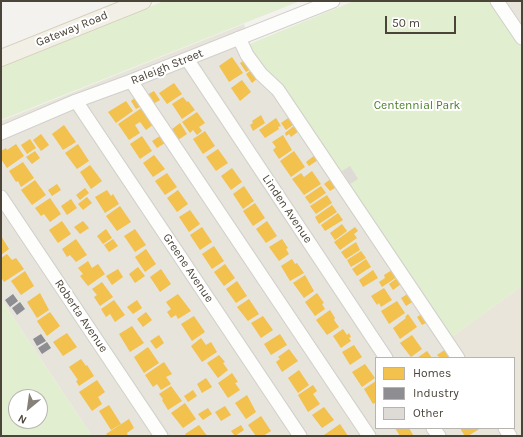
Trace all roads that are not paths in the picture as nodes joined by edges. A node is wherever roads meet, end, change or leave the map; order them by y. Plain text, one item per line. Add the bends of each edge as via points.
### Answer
1 (143, 1) edge
2 (333, 1) edge
3 (497, 1) edge
4 (239, 38) junction
5 (522, 38) edge
6 (1, 58) edge
7 (187, 59) junction
8 (131, 81) junction
9 (76, 101) junction
10 (1, 132) edge
11 (1, 197) edge
12 (385, 357) edge
13 (457, 357) edge
14 (161, 436) edge
15 (300, 436) edge
16 (369, 436) edge

1 - 6 main road, Gateway Road
2 - 4 street, Raleigh Street
3 - 5 street
4 - 7 street, Raleigh Street
4 - 13 street via 247,55 261,74 278,90
7 - 8 street, Raleigh Street
7 - 12 street, Linden Avenue
8 - 9 street, Raleigh Street
8 - 16 street
9 - 10 street, Raleigh Street
9 - 15 street, Greene Avenue
11 - 14 street, Roberta Avenue

